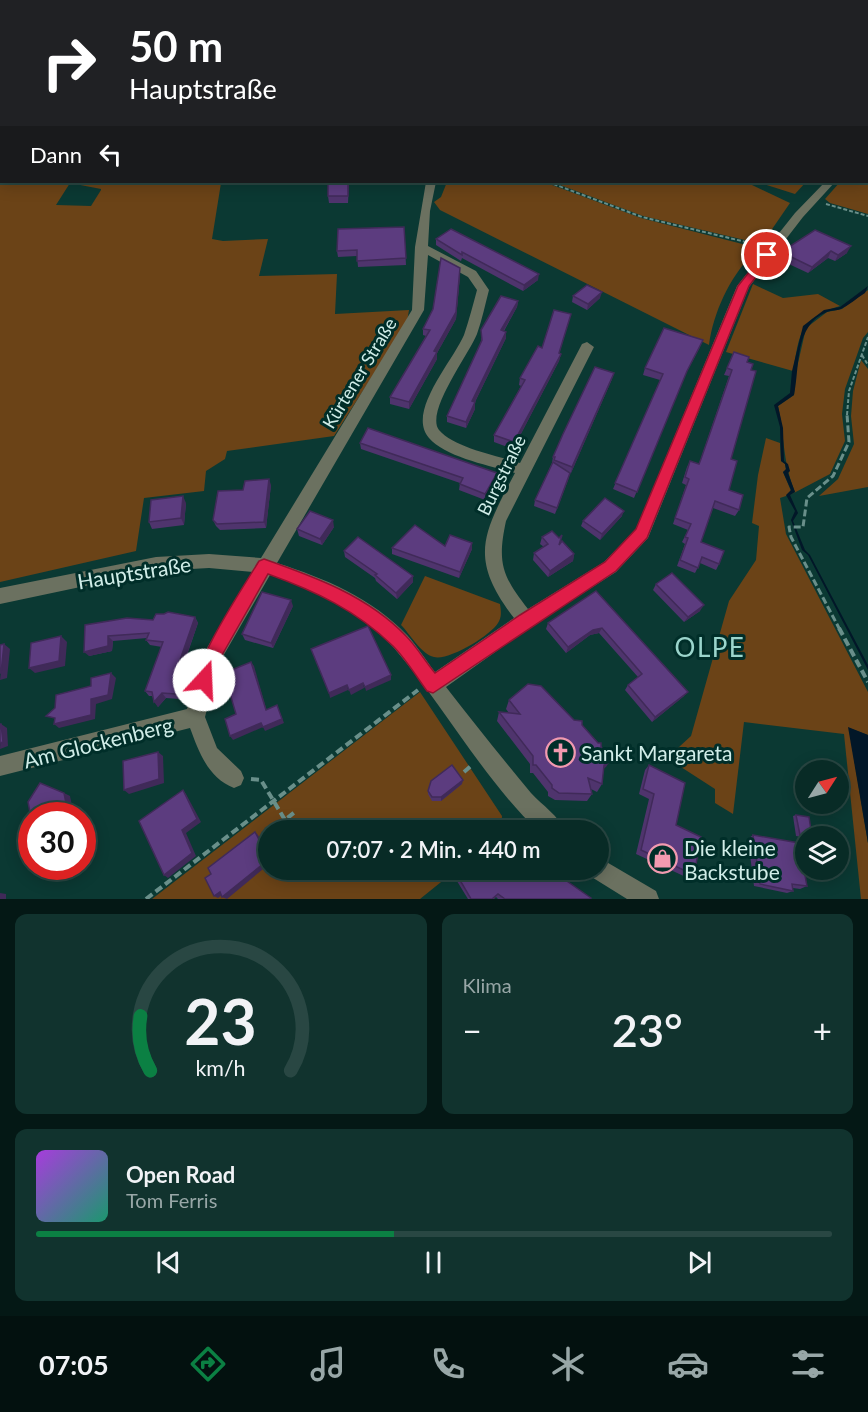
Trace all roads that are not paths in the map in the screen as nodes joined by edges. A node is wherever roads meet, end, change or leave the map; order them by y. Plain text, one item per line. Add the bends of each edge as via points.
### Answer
1 (318, 0) edge
2 (330, 0) edge
3 (431, 183) edge
4 (829, 183) edge
5 (421, 247) junction
6 (587, 347) dead end
7 (524, 470) junction
8 (264, 566) junction
9 (0, 596) edge
10 (526, 620) junction
11 (433, 685) junction
12 (195, 717) junction
13 (0, 766) edge
14 (234, 778) road end
15 (544, 820) edge
16 (609, 875) edge
17 (648, 899) edge

1 - 2 street
3 - 5 street, Kürtener Straße
4 - 10 street via 743,286 642,533 610,567
5 - 7 street via 472,274 483,290 470,335 430,409 428,420 437,438
5 - 8 street, Kürtener Straße via 422,285 411,326
6 - 7 street, Burgstraße
7 - 10 street, Burgstraße via 498,521 491,563 499,584
8 - 9 street, Hauptstraße via 209,561 156,564
8 - 11 street, Hauptstraße via 320,585 368,614 400,642
8 - 12 street, Am Glockenberg via 209,662
10 - 11 street
11 - 15 street, Hauptstraße via 491,762
12 - 13 street, Am Glockenberg
12 - 14 street, Am Glockenberg via 210,755
16 - 17 street

